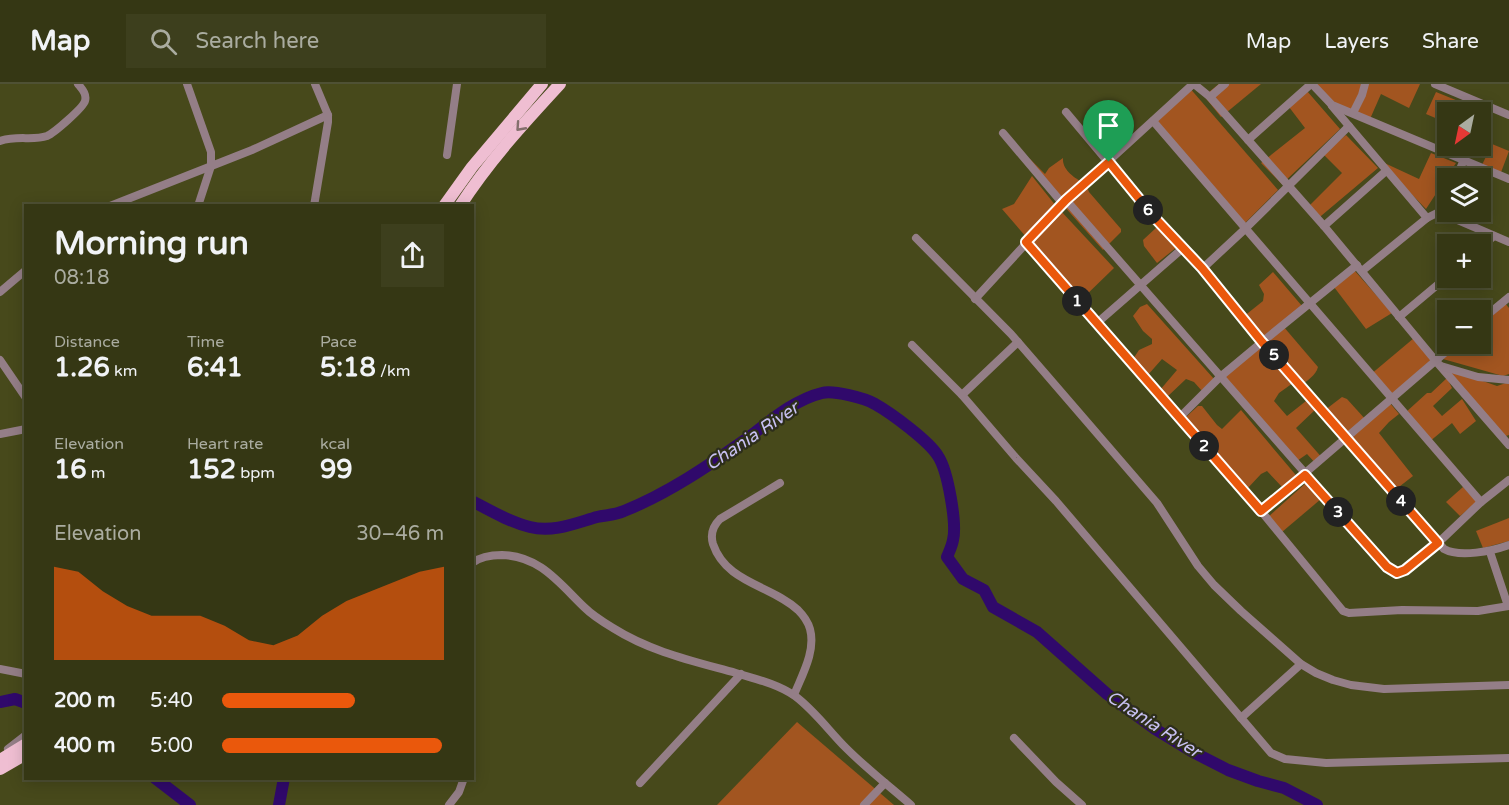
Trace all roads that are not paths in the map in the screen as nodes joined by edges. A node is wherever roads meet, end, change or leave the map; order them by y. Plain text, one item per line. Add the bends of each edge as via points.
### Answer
1 (78, 84) edge
2 (187, 84) edge
3 (315, 84) edge
4 (457, 84) edge
5 (542, 84) edge
6 (560, 84) edge
7 (1194, 84) edge
8 (1225, 84) edge
9 (1311, 84) edge
10 (1365, 84) edge
11 (1435, 84) edge
12 (1210, 97) junction
13 (1477, 102) edge
14 (1332, 105) junction
15 (1491, 108) edge
16 (1066, 112) dead end
17 (1353, 113) junction
18 (328, 115) junction
19 (1509, 116) edge
20 (1153, 121) junction
21 (1349, 126) junction
22 (1003, 133) dead end
23 (1248, 140) junction
24 (0, 141) edge
25 (447, 155) dead end
26 (1466, 156) edge
27 (1464, 161) junction
28 (1109, 162) junction
29 (211, 166) junction
30 (1461, 168) edge
31 (1386, 171) junction
32 (1509, 179) edge
33 (1288, 186) junction
34 (1064, 202) junction
35 (115, 204) edge
36 (199, 204) edge
37 (314, 204) edge
38 (446, 204) edge
39 (461, 204) edge
40 (1437, 213) edge
41 (1427, 218) junction
42 (1462, 222) edge
43 (1324, 226) junction
44 (1245, 229) junction
45 (1494, 236) junction
46 (916, 238) dead end
47 (1491, 239) edge
48 (1026, 242) junction
49 (1509, 242) edge
50 (1183, 248) junction
51 (1202, 268) junction
52 (1359, 268) junction
53 (24, 272) edge
54 (1139, 285) junction
55 (1437, 285) edge
56 (0, 292) edge
57 (1509, 297) edge
58 (975, 299) junction
59 (1310, 304) junction
60 (1491, 312) edge
61 (1399, 316) junction
62 (1097, 323) junction
63 (1018, 342) junction
64 (1262, 342) junction
65 (912, 345) dead end
66 (1446, 354) edge
67 (0, 360) edge
68 (1438, 363) junction
69 (1220, 377) junction
70 (1509, 380) edge
71 (24, 395) edge
72 (962, 395) junction
73 (1391, 399) junction
74 (1179, 417) junction
75 (24, 429) edge
76 (0, 434) edge
77 (1347, 437) junction
78 (1509, 445) edge
79 (1305, 475) junction
80 (1509, 480) edge
81 (780, 483) dead end
82 (1481, 502) junction
83 (1261, 511) junction
84 (1438, 543) junction
85 (1509, 545) edge
86 (1490, 552) junction
87 (474, 562) edge
88 (1509, 606) edge
89 (1301, 664) junction
90 (0, 669) edge
91 (24, 674) edge
92 (741, 674) junction
93 (1509, 685) edge
94 (794, 695) junction
95 (1241, 718) junction
96 (24, 737) edge
97 (1014, 738) dead end
98 (24, 746) edge
99 (24, 755) edge
100 (1509, 758) edge
101 (2, 762) edge
102 (463, 780) edge
103 (639, 783) dead end
104 (885, 783) junction
105 (449, 805) edge
106 (864, 805) edge
107 (911, 805) edge
108 (1082, 805) edge

1 - 24 street via 85,93 85,101 50,134
2 - 29 street via 211,152
3 - 18 street
4 - 25 street
5 - 38 highway
6 -> 39 highway via 516,131
7 - 12 street
7 - 20 street
8 - 12 street
9 - 14 street
9 - 23 street
10 - 17 street
11 - 13 street
12 - 23 street
14 - 17 street
14 - 21 street
15 - 19 street
16 - 28 street
17 - 27 street
18 - 29 street
18 - 37 street
20 - 28 street
20 - 44 street
21 - 31 street
21 - 33 street
22 - 34 street
23 - 33 street
26 - 27 street
27 - 30 street
27 - 32 street
28 - 34 street
28 - 50 street
29 - 35 street
29 - 36 street
31 - 41 street
31 - 43 street
33 - 43 street
33 - 44 street
34 - 48 street
34 - 54 street
40 - 41 street
41 - 52 street
42 - 45 street
43 - 52 street
44 - 51 street
44 - 59 street
45 - 47 street
45 - 49 street
46 - 58 street
48 - 58 street
48 - 62 street
50 - 51 street
50 - 54 street
51 - 64 street
52 - 59 street
52 - 61 street
53 - 56 street
54 - 62 street
54 - 69 street
55 - 61 street
57 - 60 street
58 - 63 street
59 - 64 street
59 - 73 street
61 - 68 street
62 - 74 street
63 - 72 street
63 - 89 street via 1157,503 1214,585
64 - 69 street
64 - 77 street
65 - 72 street
66 - 68 street
67 - 71 street
68 - 70 street via 1478,377
68 - 73 street
68 - 78 street
69 - 74 street
69 - 79 street
72 - 95 street
73 - 77 street
73 - 82 street
74 - 83 street
75 - 76 street
77 - 79 street
77 - 84 street
79 - 83 street
79 - 84 street via 1390,570 1405,570
80 - 82 street
81 - 94 street via 720,519 713,528 712,539 716,553 730,571 788,603 806,620 811,648
82 - 84 street
83 - 88 street via 1346,612 1478,611
84 - 86 street via 1450,552
85 - 86 street
86 - 88 street
87 - 92 street via 494,555 515,555 536,563 554,575 585,608 643,645
89 - 93 street via 1333,680 1366,688
89 - 95 street
90 - 91 street
92 - 94 street
92 - 103 street
94 - 104 street
95 - 100 street via 1271,753 1294,761 1372,763
96 - 101 street
97 - 108 street
98 - 101 highway
99 - 101 highway
102 - 105 street
104 - 106 street
104 - 107 street

